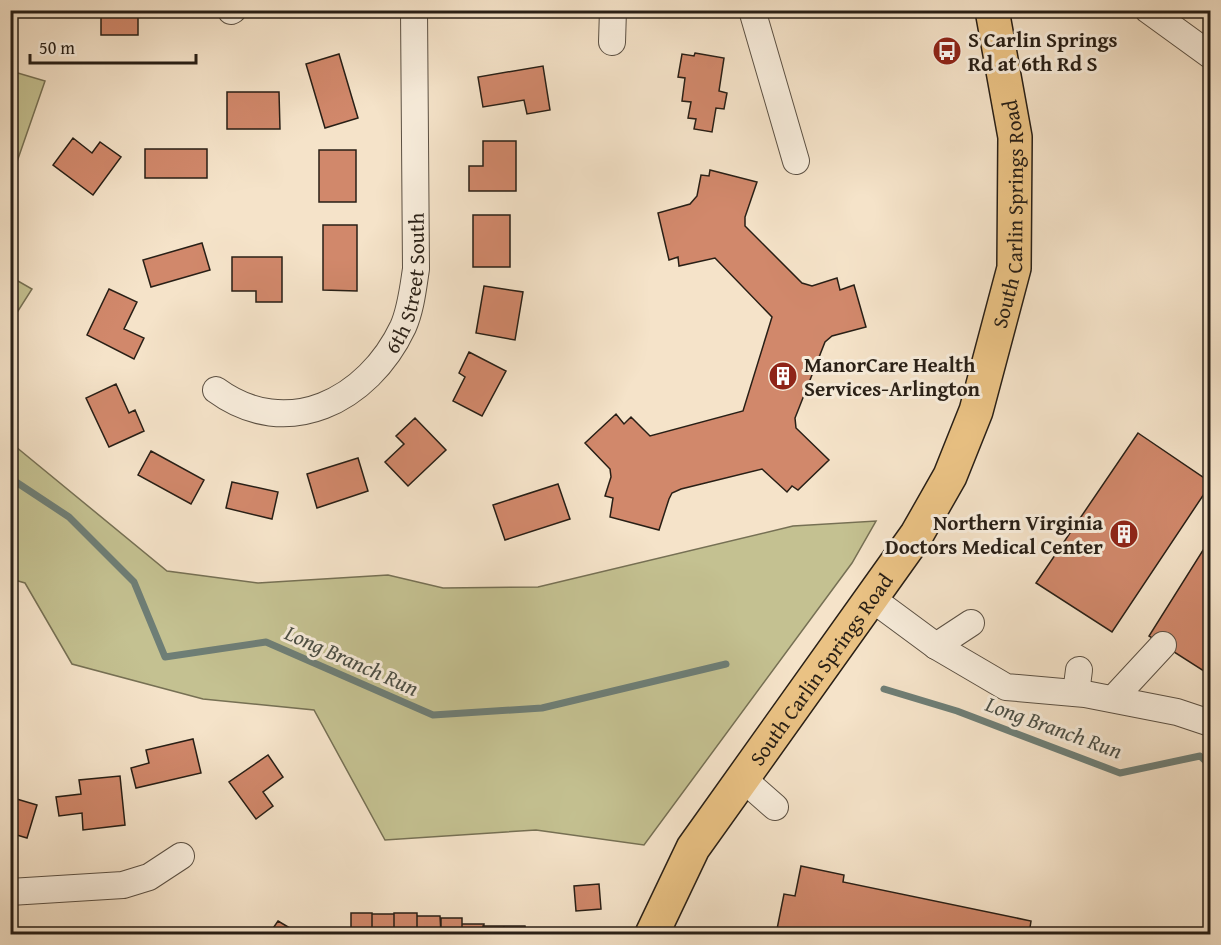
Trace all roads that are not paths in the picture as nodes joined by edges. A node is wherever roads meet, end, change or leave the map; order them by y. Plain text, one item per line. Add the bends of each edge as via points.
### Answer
1 (414, 10) edge
2 (613, 10) edge
3 (752, 10) edge
4 (992, 10) edge
5 (1148, 10) edge
6 (612, 42) dead end
7 (1210, 55) edge
8 (796, 161) dead end
9 (216, 390) dead end
10 (871, 598) junction
11 (972, 623) dead end
12 (1163, 645) dead end
13 (936, 646) junction
14 (1113, 699) junction
15 (1210, 723) edge
16 (742, 778) junction
17 (775, 807) dead end
18 (181, 856) dead end
19 (10, 892) edge
20 (652, 934) edge

1 - 9 street, 6th Street South via 416,269 403,326 366,378 323,407 298,414 273,414 251,409
2 - 6 street
3 - 8 street
4 - 10 main road, South Carlin Springs Road via 1014,137 1014,268 976,411 950,476 917,534
5 - 7 street
10 - 13 street
10 - 16 main road, South Carlin Springs Road
11 - 13 street
12 - 14 street
13 - 14 street via 1006,687 1078,681
14 - 15 street
16 - 17 street
16 - 20 main road, South Carlin Springs Road via 693,848
18 - 19 street via 148,877 123,885

